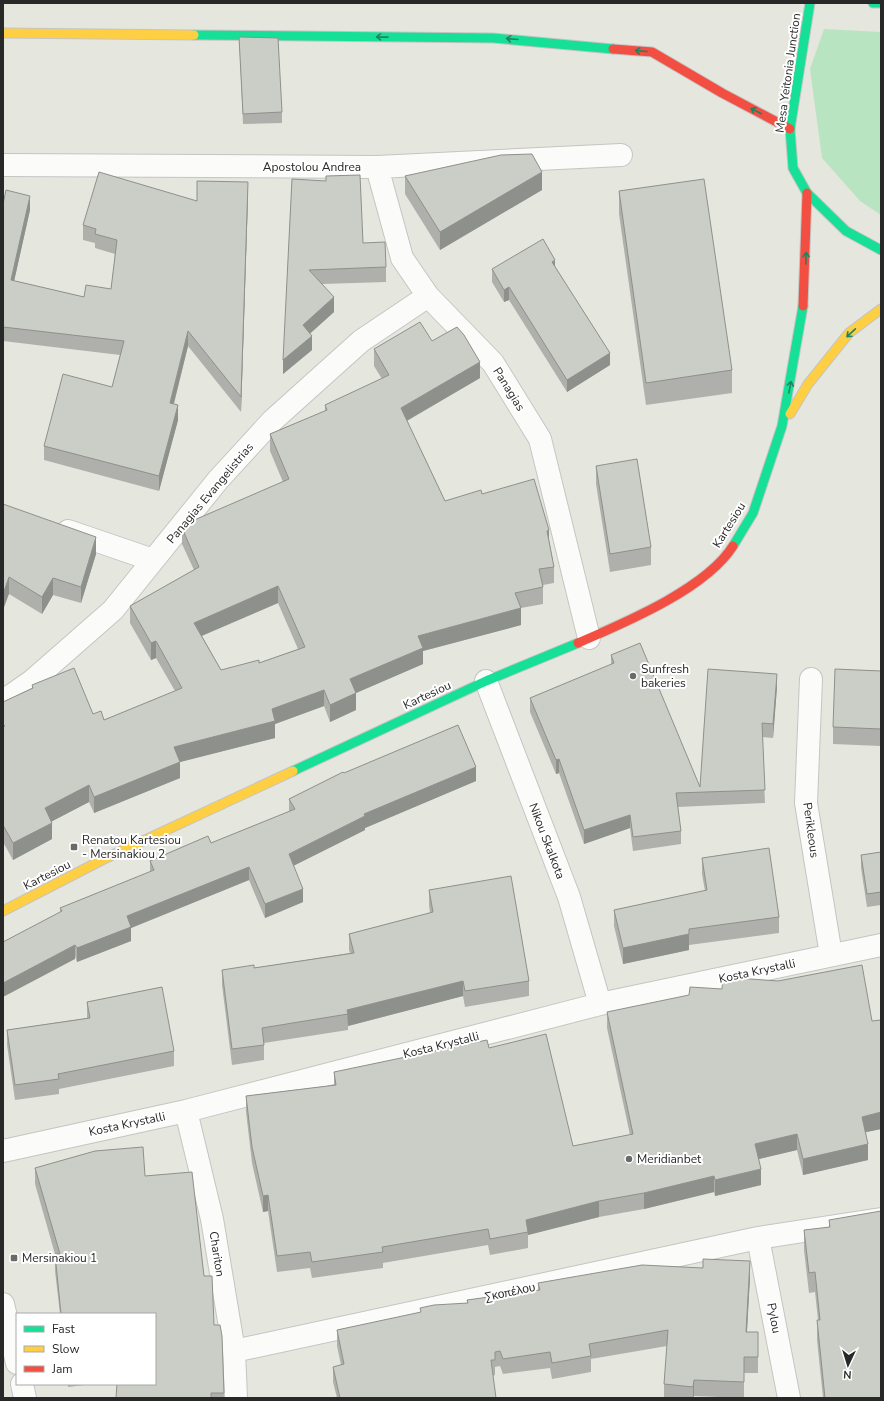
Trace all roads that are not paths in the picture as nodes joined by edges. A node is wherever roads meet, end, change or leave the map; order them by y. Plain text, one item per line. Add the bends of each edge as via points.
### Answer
1 (810, 3) edge
2 (873, 3) edge
3 (881, 4) edge
4 (3, 33) edge
5 (790, 129) junction
6 (621, 155) dead end
7 (3, 165) edge
8 (377, 167) junction
9 (807, 193) junction
10 (881, 250) edge
11 (428, 296) junction
12 (881, 308) edge
13 (782, 426) junction
14 (48, 524) edge
15 (153, 560) junction
16 (589, 638) junction
17 (811, 679) dead end
18 (486, 681) junction
19 (3, 702) edge
20 (3, 911) edge
21 (881, 945) edge
22 (831, 955) junction
23 (600, 1004) junction
24 (186, 1111) junction
25 (3, 1151) edge
26 (881, 1219) edge
27 (758, 1238) junction
28 (3, 1304) edge
29 (234, 1351) junction
30 (16, 1359) edge
31 (22, 1385) edge
32 (25, 1398) edge
33 (236, 1398) edge
34 (789, 1398) edge

1 - 5 main road, Mesa Yeitonia Junction
2 - 3 main road
5 -> 4 main road via 652,52 493,38
5 - 9 main road, Mesa Yeitonia Junction via 793,168
6 - 8 street, Apostolou Andrea
7 - 8 street, Apostolou Andrea
8 - 11 street, Panagias via 402,258
9 - 10 main road, Mesa Yeitonia Junction via 846,231
13 -> 9 main road, Kartesiou via 803,308
11 - 15 street, Panagias Evangelistrias via 361,341 272,421 218,480
11 - 16 street, Panagias via 493,363 540,439
12 -> 13 main road, Kartesiou via 849,333 808,384
13 - 16 main road, Kartesiou via 753,513 728,553 695,584
14 - 15 street
15 - 19 street, Panagias Evangelistrias via 113,610 32,681
16 - 18 main road, Kartesiou
17 - 22 street, Perikleous via 806,803
18 - 20 main road, Kartesiou via 102,860
18 - 23 street, Nikou Skalkota via 569,897
21 - 22 street, Kosta Krystalli
22 - 23 street, Kosta Krystalli
23 - 24 street, Kosta Krystalli
24 - 25 street, Kosta Krystalli
24 - 29 street, Chariton via 212,1219
26 - 27 street, Σκοπέλου
27 - 29 street, Σκοπέλου
27 - 34 street, Pylou
28 - 30 street
29 - 33 street, Chariton
31 - 32 street

